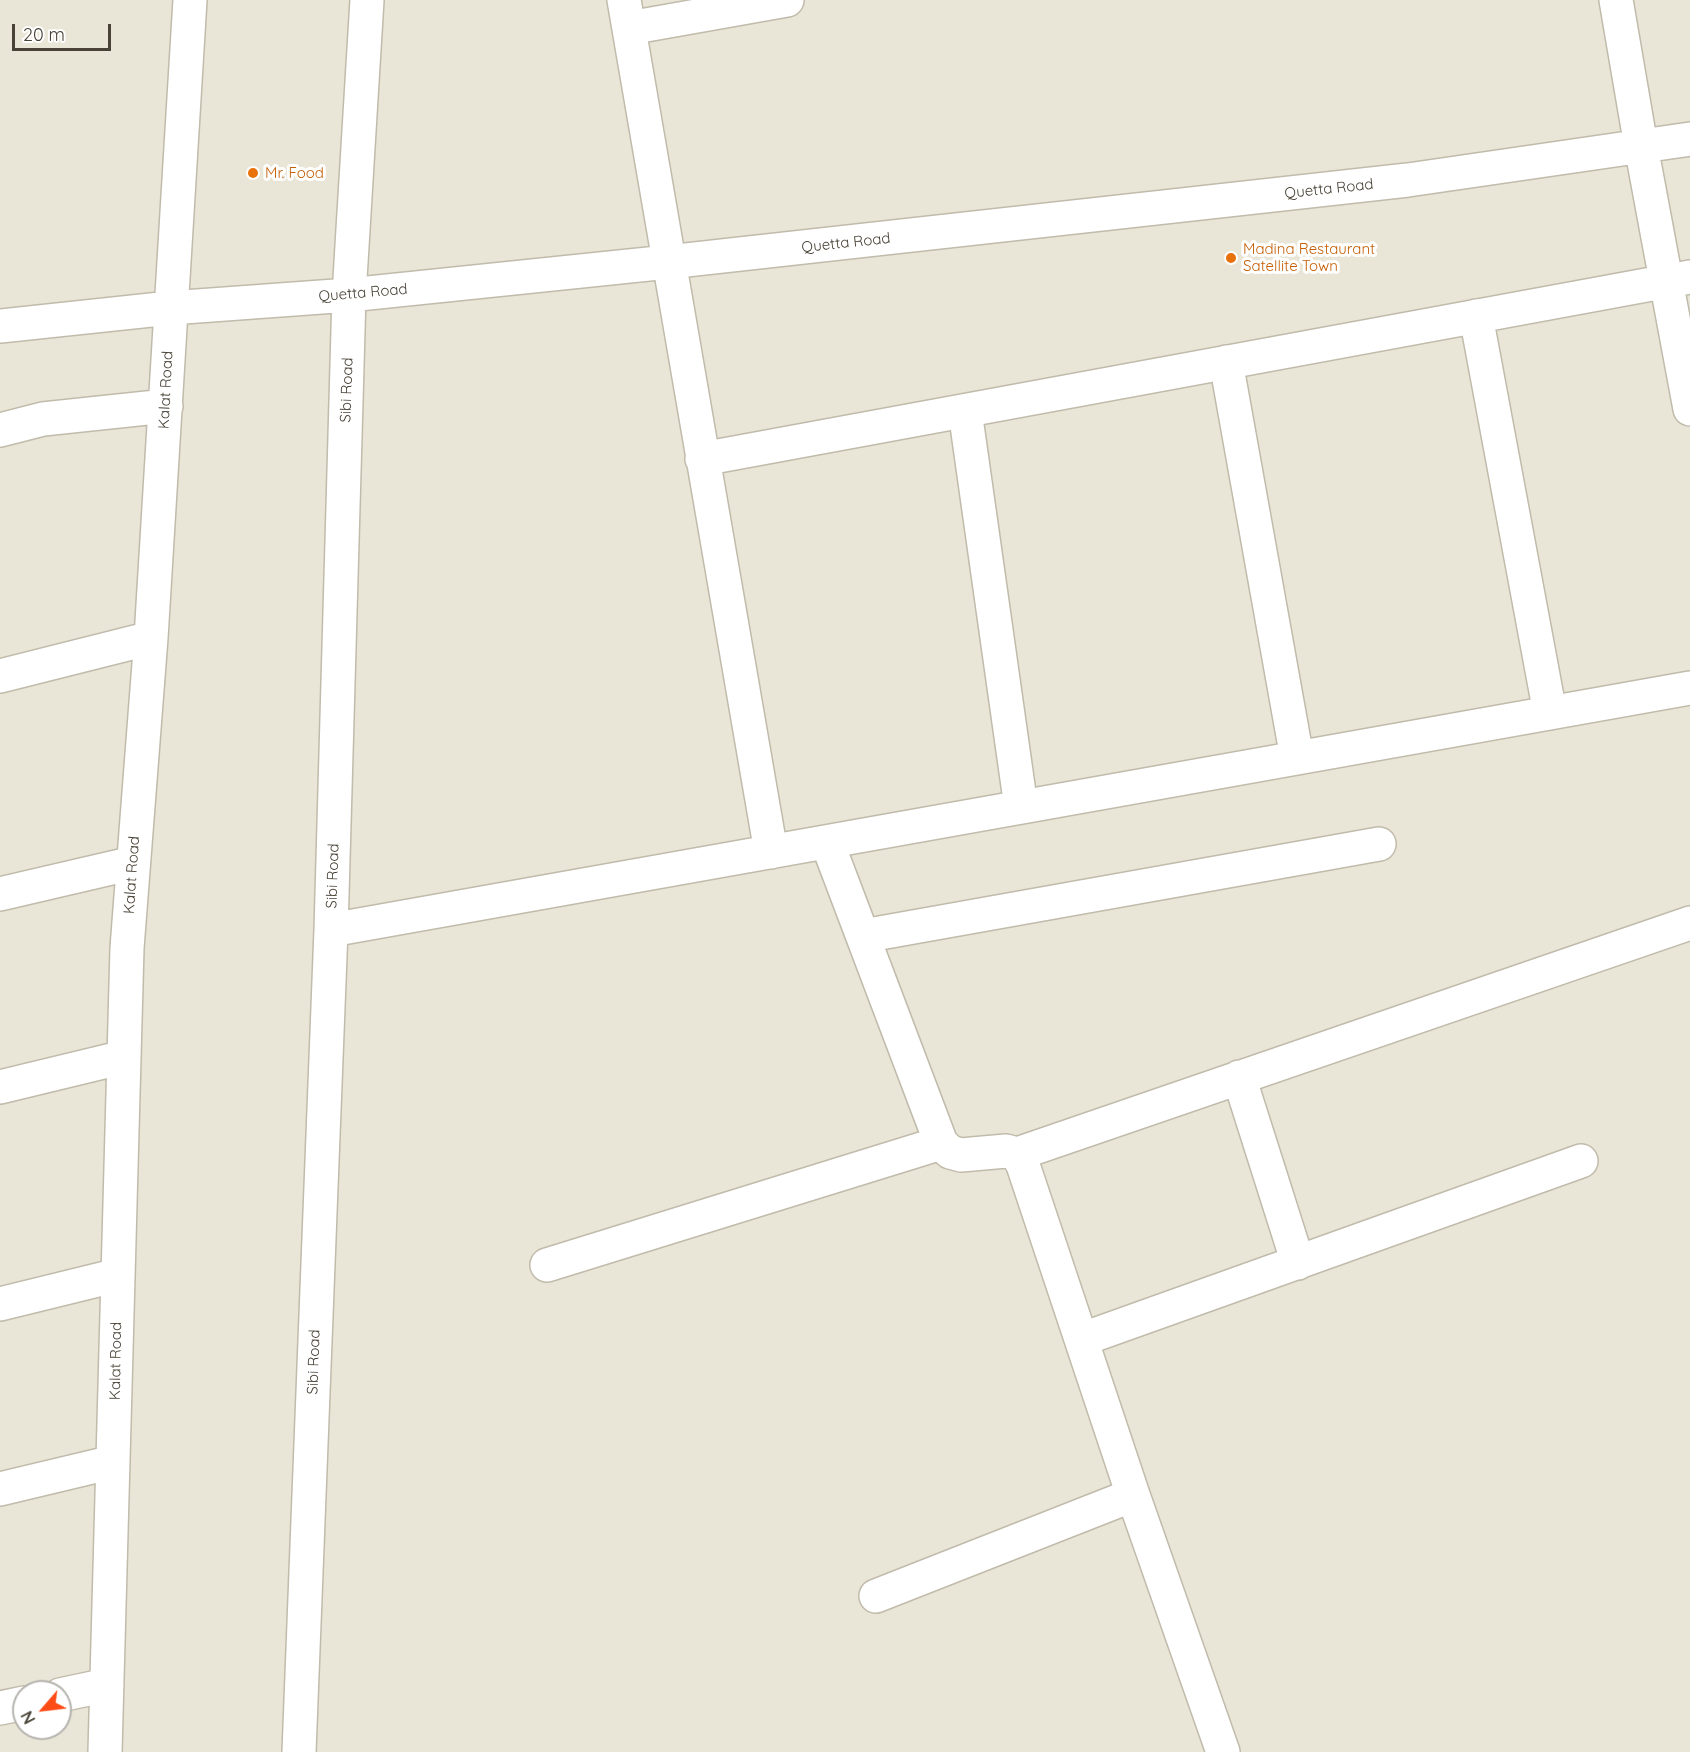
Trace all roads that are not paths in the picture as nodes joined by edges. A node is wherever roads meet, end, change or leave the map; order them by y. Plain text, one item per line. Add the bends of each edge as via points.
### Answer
1 (190, 0) edge
2 (367, 0) edge
3 (787, 0) edge
4 (1616, 0) edge
5 (626, 14) edge
6 (1690, 139) edge
7 (1641, 146) junction
8 (668, 262) junction
9 (1678, 280) edge
10 (349, 295) junction
11 (170, 308) junction
12 (1476, 316) junction
13 (0, 326) edge
14 (1226, 362) junction
15 (166, 406) junction
16 (1690, 409) edge
17 (965, 411) junction
18 (0, 429) edge
19 (702, 459) junction
20 (151, 638) junction
21 (0, 676) edge
22 (1690, 688) edge
23 (1550, 713) junction
24 (1297, 758) junction
25 (1021, 807) junction
26 (827, 842) junction
27 (1379, 844) dead end
28 (771, 852) junction
29 (133, 863) junction
30 (0, 894) edge
31 (1690, 923) edge
32 (331, 930) junction
33 (863, 936) junction
34 (124, 1057) junction
35 (1239, 1077) junction
36 (0, 1087) edge
37 (942, 1143) junction
38 (1017, 1154) junction
39 (1581, 1161) dead end
40 (1298, 1263) junction
41 (547, 1265) dead end
42 (118, 1275) junction
43 (0, 1304) edge
44 (1083, 1339) junction
45 (113, 1462) junction
46 (0, 1489) edge
47 (1133, 1495) junction
48 (876, 1596) dead end
49 (107, 1685) junction
50 (72, 1692) edge
51 (105, 1752) edge
52 (299, 1752) edge
53 (1223, 1752) edge

1 - 11 street, Kalat Road
2 - 10 street, Sibi Road
3 - 5 street
4 - 7 street
5 - 8 street
6 - 7 street, Quetta Road
7 - 8 street, Quetta Road via 1408,180
7 - 9 street
8 - 10 street, Quetta Road
8 - 19 street
9 - 12 street
9 - 16 street
10 - 11 street, Quetta Road
10 - 32 street, Sibi Road
11 - 13 street, Quetta Road
11 - 15 street, Kalat Road
12 - 14 street
12 - 23 street
14 - 17 street
14 - 24 street
15 - 18 street via 44,419
15 - 20 street, Kalat Road
17 - 19 street
17 - 25 street
19 - 28 street
20 - 21 street
20 - 29 street, Kalat Road
22 - 23 street
23 - 24 street
24 - 25 street
25 - 26 street
26 - 28 street
26 - 33 street
27 - 33 street
28 - 32 street
29 - 30 street
29 - 34 street, Kalat Road via 126,948
31 - 35 street
32 - 52 street, Sibi Road
33 - 37 street
34 - 36 street
34 - 42 street, Kalat Road
35 - 38 street
35 - 40 street
37 - 38 street via 950,1152 961,1155 1006,1151
37 - 41 street
38 - 44 street
39 - 40 street
40 - 44 street
42 - 43 street
42 - 45 street, Kalat Road
44 - 47 street
45 - 46 street
45 - 49 street, Kalat Road
47 - 48 street
47 - 53 street
49 - 50 street
49 - 51 street, Kalat Road

